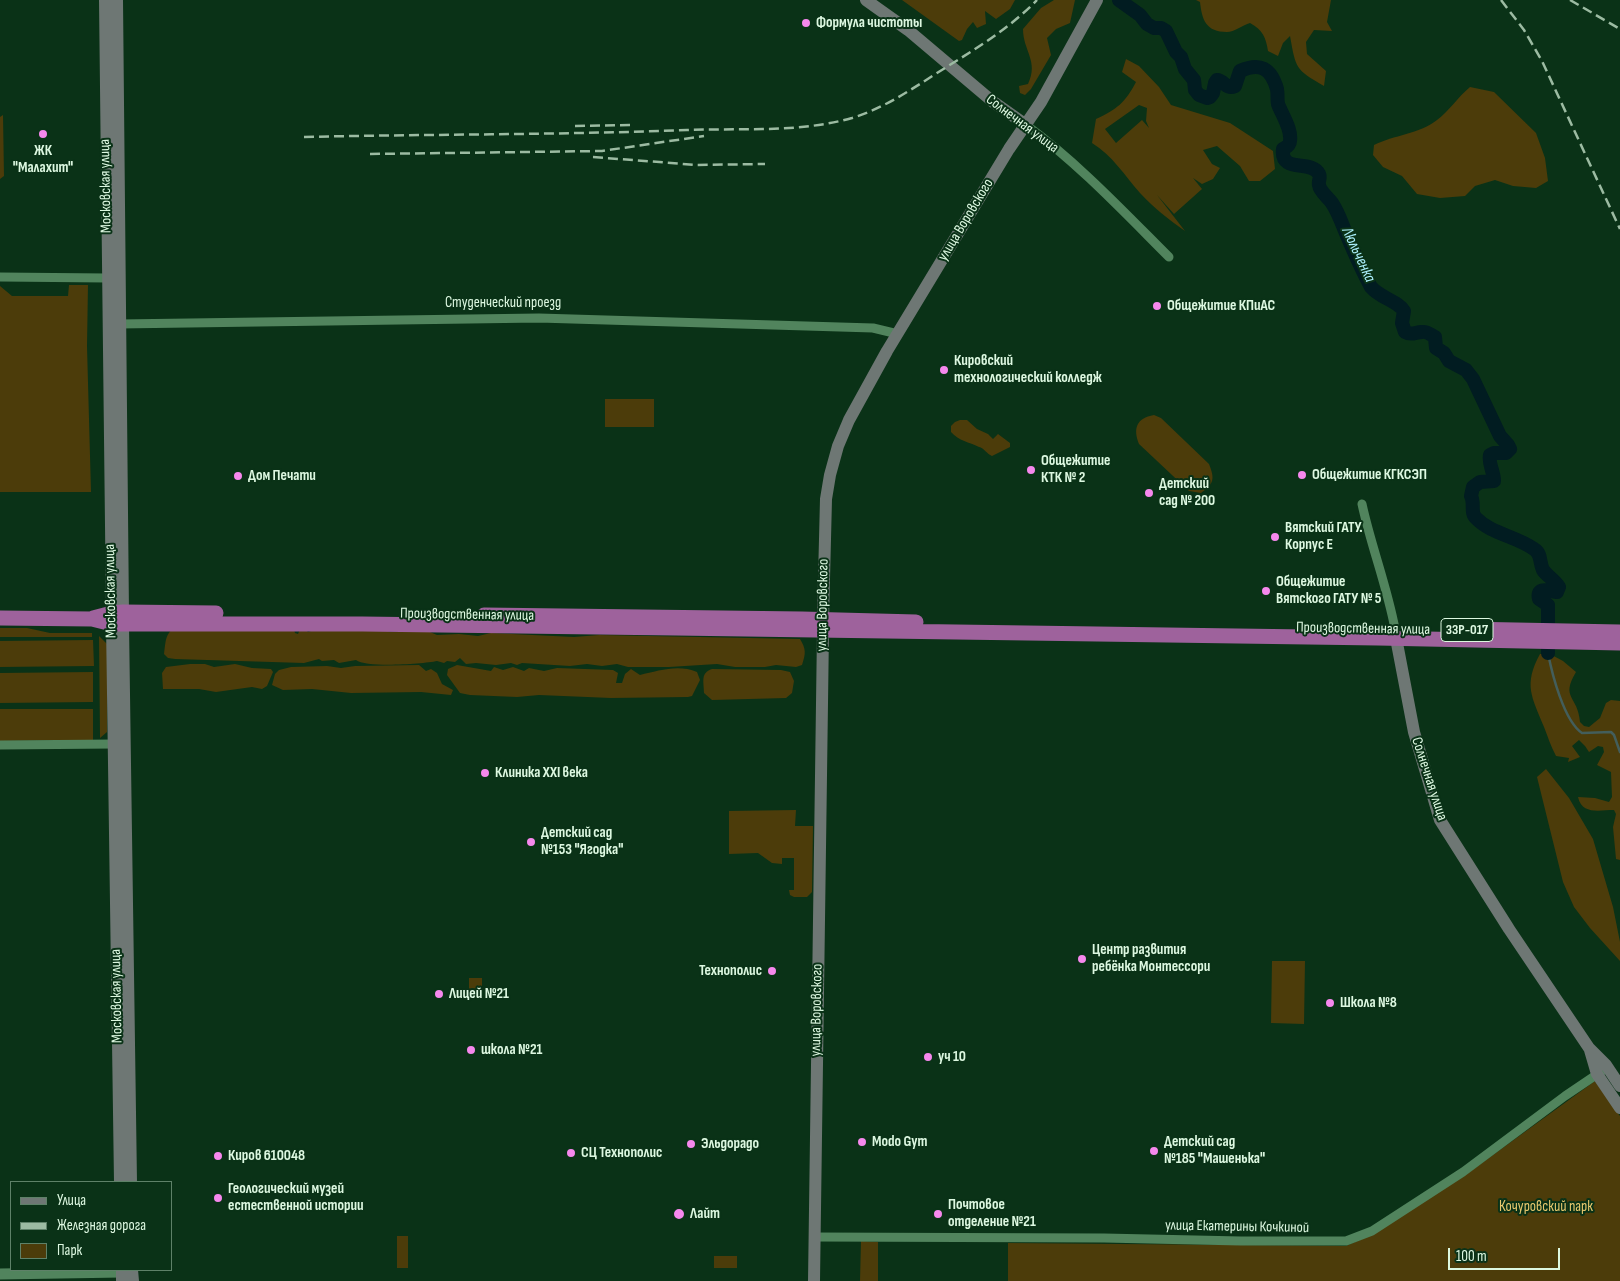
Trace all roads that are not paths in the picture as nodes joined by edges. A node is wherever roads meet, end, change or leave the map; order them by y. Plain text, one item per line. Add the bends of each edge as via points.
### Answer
1 (105, 0) edge
2 (117, 0) edge
3 (866, 0) edge
4 (1097, 0) edge
5 (1026, 125) junction
6 (1169, 257) dead end
7 (0, 277) edge
8 (107, 278) junction
9 (113, 324) junction
10 (898, 334) junction
11 (1362, 504) dead end
12 (0, 618) edge
13 (117, 618) junction
14 (823, 625) junction
15 (1620, 632) edge
16 (1396, 634) junction
17 (1559, 636) junction
18 (1620, 643) edge
19 (119, 744) junction
20 (0, 745) edge
21 (1602, 1071) junction
22 (1620, 1086) edge
23 (1620, 1108) edge
24 (120, 1181) edge
25 (131, 1181) edge
26 (814, 1236) junction
27 (0, 1274) edge
28 (127, 1274) edge
29 (814, 1281) edge

1 - 8 main road, Московская улица
2 - 9 main road, Московская улица
3 - 5 main road, Солнечная улица
4 - 5 main road, улица Воровского
5 - 6 street, Солнечная улица via 1099,187
5 - 10 main road, улица Воровского
7 - 8 street
8 - 9 main road, Московская улица
9 - 10 street, Студенческий проезд via 539,318 873,328
9 - 13 main road, Московская улица
10 - 14 main road, улица Воровского via 849,420 830,475 824,528
11 - 16 street, Солнечная улица
12 - 13 highway, Производственная улица
13 - 14 highway, Производственная улица
13 - 19 main road, Московская улица
14 - 16 highway, Производственная улица via 1031,625
14 - 26 main road, улица Воровского
15 - 17 highway, Производственная улица / 33Р-017
16 - 17 highway, Производственная улица / 33Р-017
16 - 21 main road, Солнечная улица via 1414,732 1440,820
17 - 18 highway, Производственная улица / 33Р-017
19 - 20 street
19 - 24 main road, Московская улица
19 - 25 main road, Московская улица
21 - 22 main road, Солнечная улица
21 - 23 main road, Солнечная улица
21 - 26 street, улица Екатерины Кочкиной via 1454,1177 1372,1231 1346,1241
26 - 29 main road, улица Воровского
27 - 28 street

